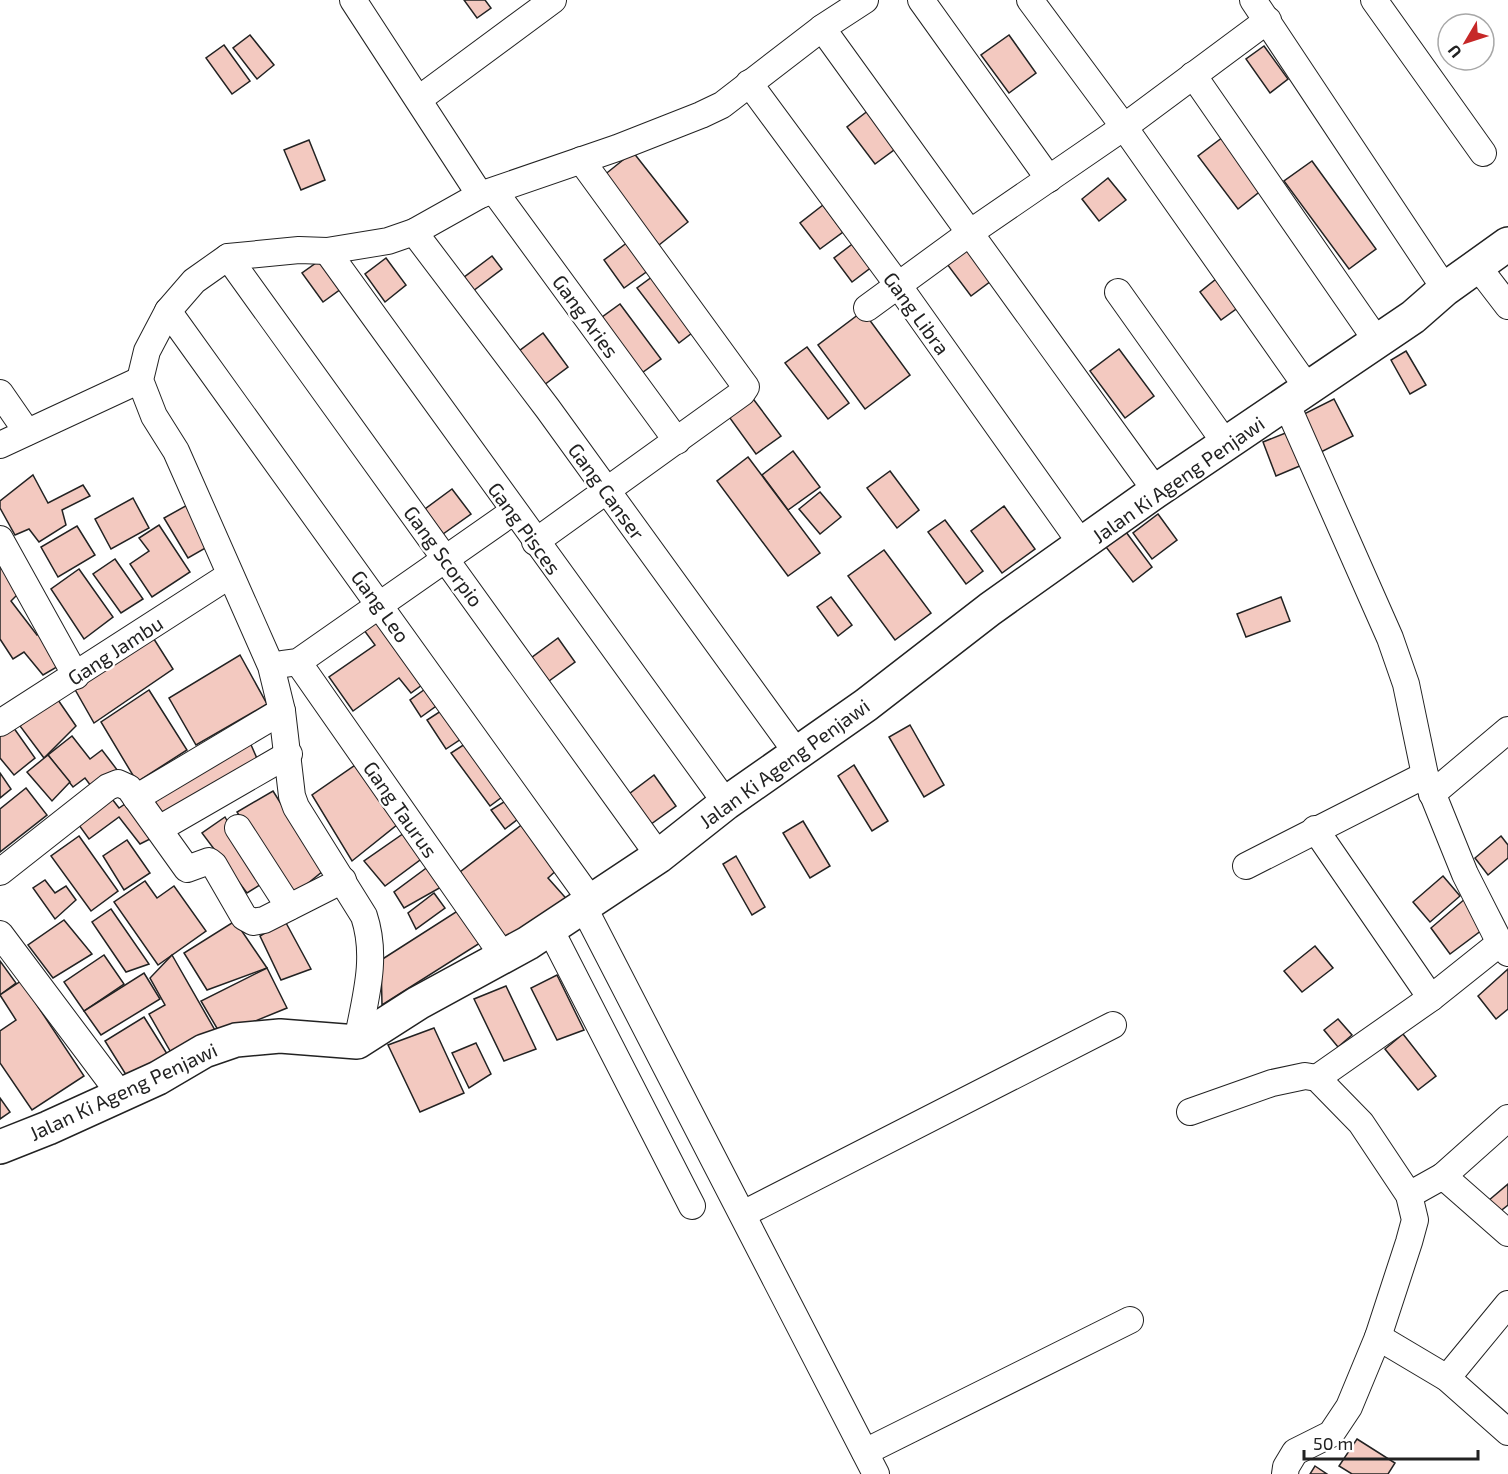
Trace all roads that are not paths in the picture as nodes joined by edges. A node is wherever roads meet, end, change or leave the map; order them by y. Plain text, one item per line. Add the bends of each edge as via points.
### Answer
1 (353, 0) edge
2 (553, 0) edge
3 (865, 0) edge
4 (921, 0) edge
5 (1030, 0) edge
6 (1374, 0) edge
7 (1260, 10) edge
8 (822, 27) junction
9 (1193, 75) junction
10 (749, 83) junction
11 (419, 99) junction
12 (1124, 127) junction
13 (1483, 153) dead end
14 (581, 160) junction
15 (1049, 179) junction
16 (488, 194) junction
17 (414, 232) junction
18 (971, 232) junction
19 (1508, 244) edge
20 (327, 251) junction
21 (228, 257) junction
22 (1462, 278) junction
23 (898, 285) junction
24 (1119, 292) dead end
25 (1508, 306) edge
26 (867, 308) dead end
27 (168, 311) junction
28 (1377, 341) junction
29 (140, 380) junction
30 (0, 393) edge
31 (1298, 397) junction
32 (27, 432) junction
33 (677, 441) junction
34 (1226, 444) junction
35 (0, 445) edge
36 (1156, 491) junction
37 (606, 492) junction
38 (514, 511) junction
39 (0, 539) edge
40 (535, 542) junction
41 (1083, 546) junction
42 (447, 561) junction
43 (230, 575) junction
44 (379, 603) junction
45 (298, 662) junction
46 (271, 666) junction
47 (76, 676) junction
48 (282, 711) junction
49 (0, 723) edge
50 (1508, 730) edge
51 (797, 753) junction
52 (289, 754) junction
53 (1428, 785) junction
54 (136, 798) junction
55 (726, 803) junction
56 (238, 828) dead end
57 (159, 829) junction
58 (1315, 829) junction
59 (659, 856) junction
60 (1246, 866) dead end
61 (0, 872) edge
62 (343, 880) junction
63 (588, 905) junction
64 (289, 908) junction
65 (550, 929) junction
66 (0, 934) edge
67 (1504, 948) edge
68 (504, 957) junction
69 (1431, 998) junction
70 (1113, 1025) dead end
71 (357, 1042) junction
72 (1317, 1078) junction
73 (120, 1094) junction
74 (1190, 1112) dead end
75 (1508, 1118) edge
76 (0, 1147) edge
77 (1443, 1176) junction
78 (1409, 1195) junction
79 (692, 1206) dead end
80 (743, 1214) junction
81 (1508, 1233) edge
82 (1508, 1304) edge
83 (1130, 1320) dead end
84 (1378, 1337) junction
85 (1447, 1378) junction
86 (1508, 1432) edge
87 (870, 1463) edge
88 (1285, 1474) edge

1 - 11 street, Gang Aries
2 - 11 street
3 - 8 street
4 - 15 street
5 - 12 street
6 - 13 street
7 - 9 street
7 - 22 street
8 - 10 street
8 - 18 street
9 - 12 street
9 - 28 street
10 - 14 street via 722,105
10 - 23 street, Gang Libra
11 - 16 street, Gang Aries
12 - 15 street
12 - 31 street
14 - 16 street
14 - 33 street via 745,383 742,393
15 - 18 street
16 - 17 street
16 - 33 street, Gang Aries
17 - 20 street via 372,245
17 - 37 street, Gang Canser
18 - 23 street
18 - 36 street
19 - 22 main road, Jalan Ki Ageng Penjawi
20 - 21 street
20 - 38 street, Gang Pisces
21 - 27 street via 195,281
21 - 42 street, Gang Scorpio
22 - 25 street
22 - 28 main road, Jalan Ki Ageng Penjawi
23 - 26 street
23 - 41 street, Gang Libra
24 - 34 street
27 - 29 street via 147,351
27 - 44 street, Gang Leo
28 - 31 main road, Jalan Ki Ageng Penjawi
29 - 32 street
29 - 43 street
30 - 32 street
31 - 34 main road, Jalan Ki Ageng Penjawi
31 - 53 street via 1406,684
32 - 35 street
33 - 37 street
34 - 36 main road, Jalan Ki Ageng Penjawi
36 - 41 main road, Jalan Ki Ageng Penjawi
37 - 40 street
37 - 51 street, Gang Canser
38 - 40 street, Gang Pisces
38 - 42 street
39 - 47 street
40 - 55 street, Gang Pisces
41 - 51 main road, Jalan Ki Ageng Penjawi via 990,609
42 - 44 street
42 - 59 street, Gang Scorpio
43 - 46 street
43 - 47 street, Gang Jambu
44 - 45 street
44 - 63 street, Gang Leo
45 - 46 street
45 - 68 street, Gang Taurus
46 - 48 street
47 - 49 street, Gang Jambu
48 - 52 street
48 - 54 street
50 - 53 street
51 - 55 main road, Jalan Ki Ageng Penjawi
52 - 57 street
52 - 62 street via 296,807
53 - 58 street
53 - 67 street via 1465,874
54 - 57 street
54 - 61 street via 129,788 118,783 108,787
55 - 59 main road, Jalan Ki Ageng Penjawi
56 - 64 street
57 - 64 street via 187,868 209,861 214,865 244,917 253,922
58 - 60 street
58 - 69 street
59 - 63 main road, Jalan Ki Ageng Penjawi
62 - 64 street
62 - 71 street via 371,935 372,953
63 - 65 main road, Jalan Ki Ageng Penjawi
63 - 80 street, Gang Leo
65 - 68 main road, Jalan Ki Ageng Penjawi
65 - 79 street
66 - 73 street
67 - 69 street
68 - 71 main road, Jalan Ki Ageng Penjawi via 418,1003
69 - 72 street
70 - 80 street
71 - 73 main road, Jalan Ki Ageng Penjawi via 280,1036 236,1040 204,1051 158,1078
72 - 74 street via 1278,1081
72 - 78 street via 1361,1123
73 - 76 main road, Jalan Ki Ageng Penjawi
75 - 77 street
77 - 78 street
77 - 81 street
78 - 84 street via 1414,1220
80 - 87 street, Gang Leo
82 - 85 street
83 - 87 street
84 - 85 street
84 - 88 street via 1337,1427 1323,1439 1295,1452
85 - 86 street

